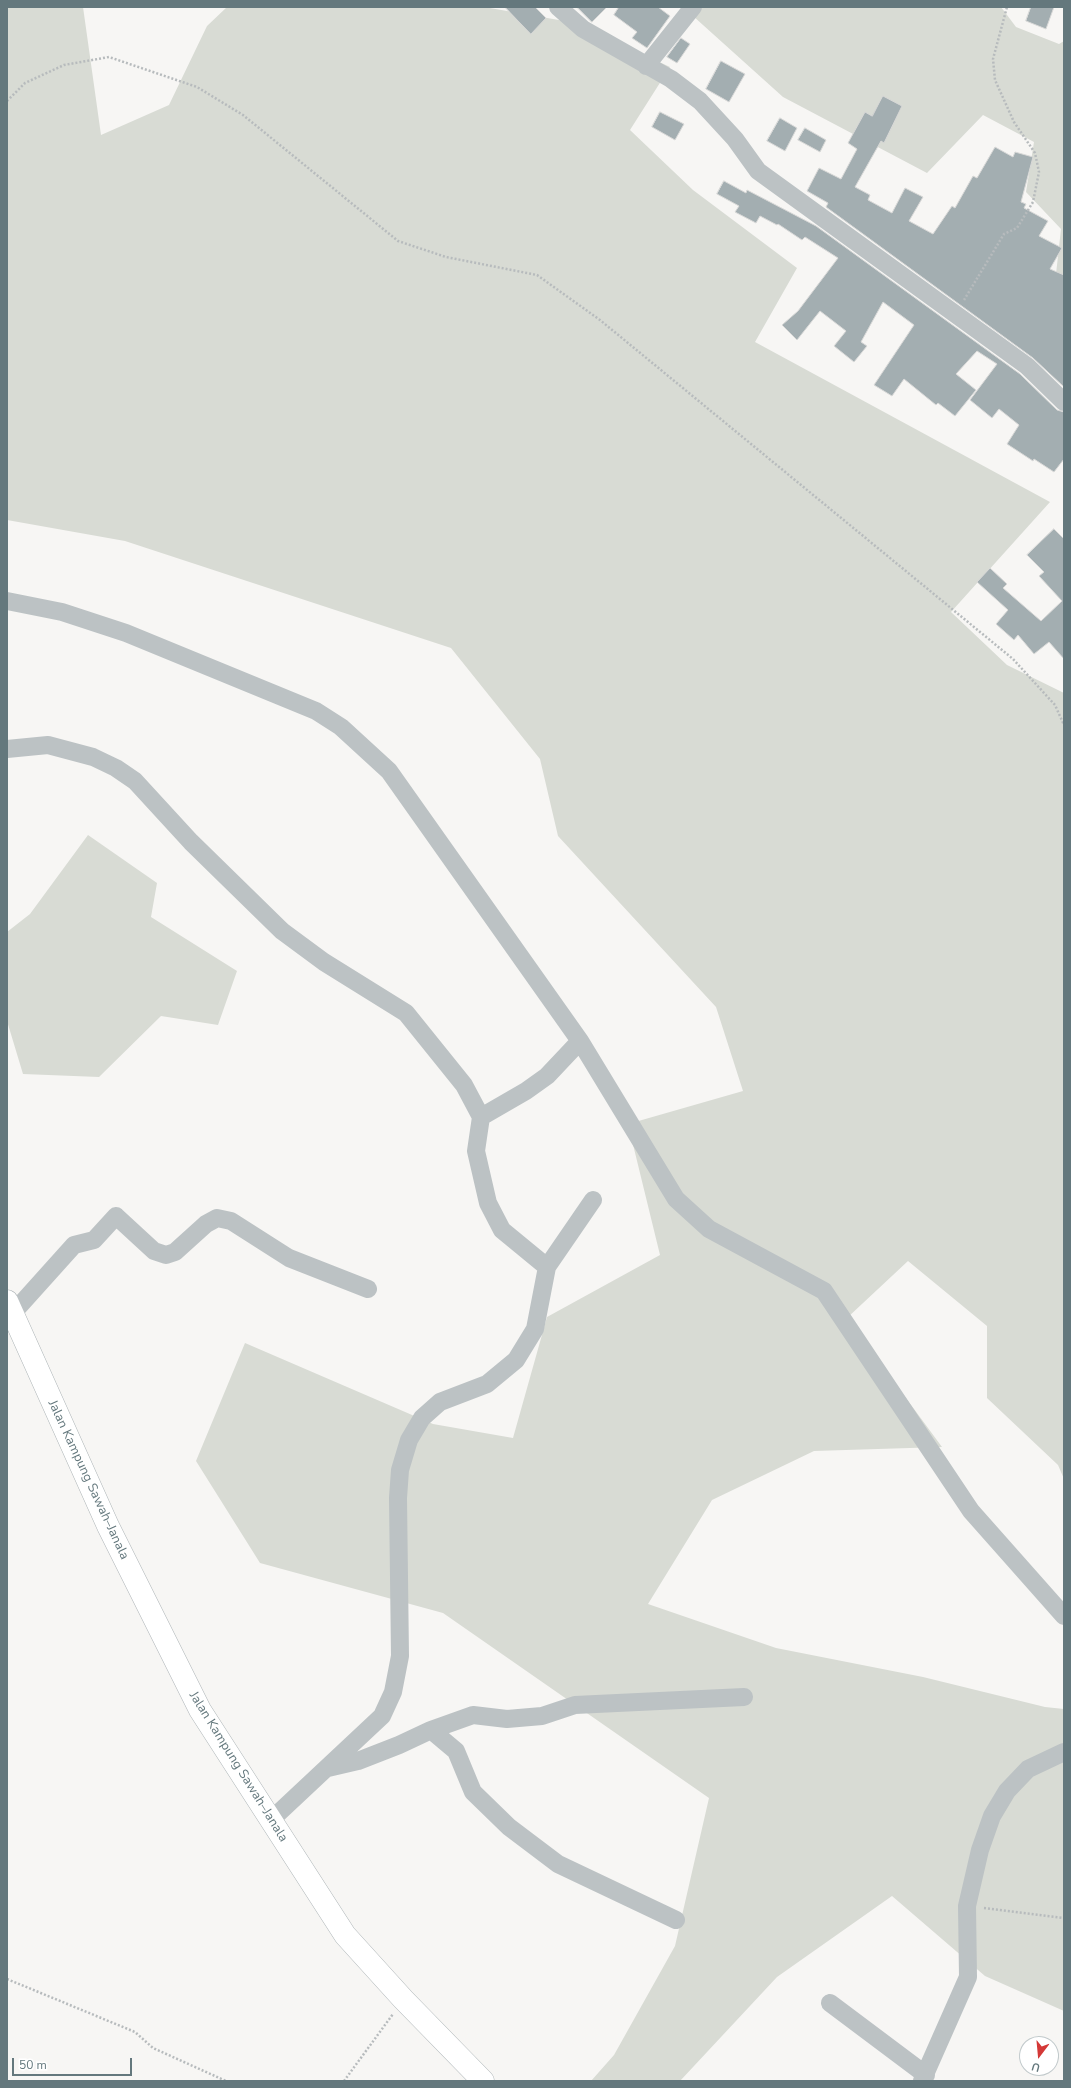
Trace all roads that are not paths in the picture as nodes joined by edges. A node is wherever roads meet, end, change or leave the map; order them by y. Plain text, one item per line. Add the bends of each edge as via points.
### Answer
1 (558, 7) edge
2 (693, 7) edge
3 (646, 66) junction
4 (1064, 402) edge
5 (7, 601) edge
6 (7, 749) edge
7 (580, 1041) junction
8 (481, 1117) junction
9 (593, 1200) dead end
10 (547, 1267) junction
11 (368, 1289) dead end
12 (9, 1308) edge
13 (1064, 1616) edge
14 (744, 1697) dead end
15 (431, 1730) junction
16 (1064, 1752) edge
17 (326, 1768) junction
18 (271, 1820) junction
19 (676, 1920) dead end
20 (830, 2003) dead end
21 (924, 2078) edge
22 (483, 2081) edge

1 - 3 street via 584,28
2 - 3 street
3 - 4 street via 671,79 700,101 735,139 758,171 1027,366
5 - 7 street via 62,612 126,633 316,711 340,727 389,771
6 - 8 street via 48,745 93,757 135,781 191,842 282,931 324,962 406,1013 464,1085
7 - 8 street via 547,1076
7 - 13 street via 676,1199 709,1229 824,1291 971,1511
8 - 10 street via 476,1151 488,1203 502,1230
9 - 10 street
10 - 17 street via 535,1329 516,1360 487,1384 440,1402 422,1418 409,1440 400,1470 398,1498 400,1656 394,1692 382,1716
11 - 12 street via 289,1258 231,1221 217,1218 206,1224 175,1252 166,1256 154,1251 116,1216 94,1240 74,1245
12 - 18 main road, Jalan Kampung Sawah–Janala via 108,1526 200,1710
14 - 15 street via 575,1705 542,1716 507,1719 472,1715
15 - 17 street via 358,1761
15 - 19 street via 456,1751 473,1792 509,1827 558,1864
16 - 21 street via 1028,1769 1007,1790 992,1816 980,1850 967,1906 968,1977
17 - 18 street
18 - 22 main road, Jalan Kampung Sawah–Janala via 345,1935
20 - 21 street

